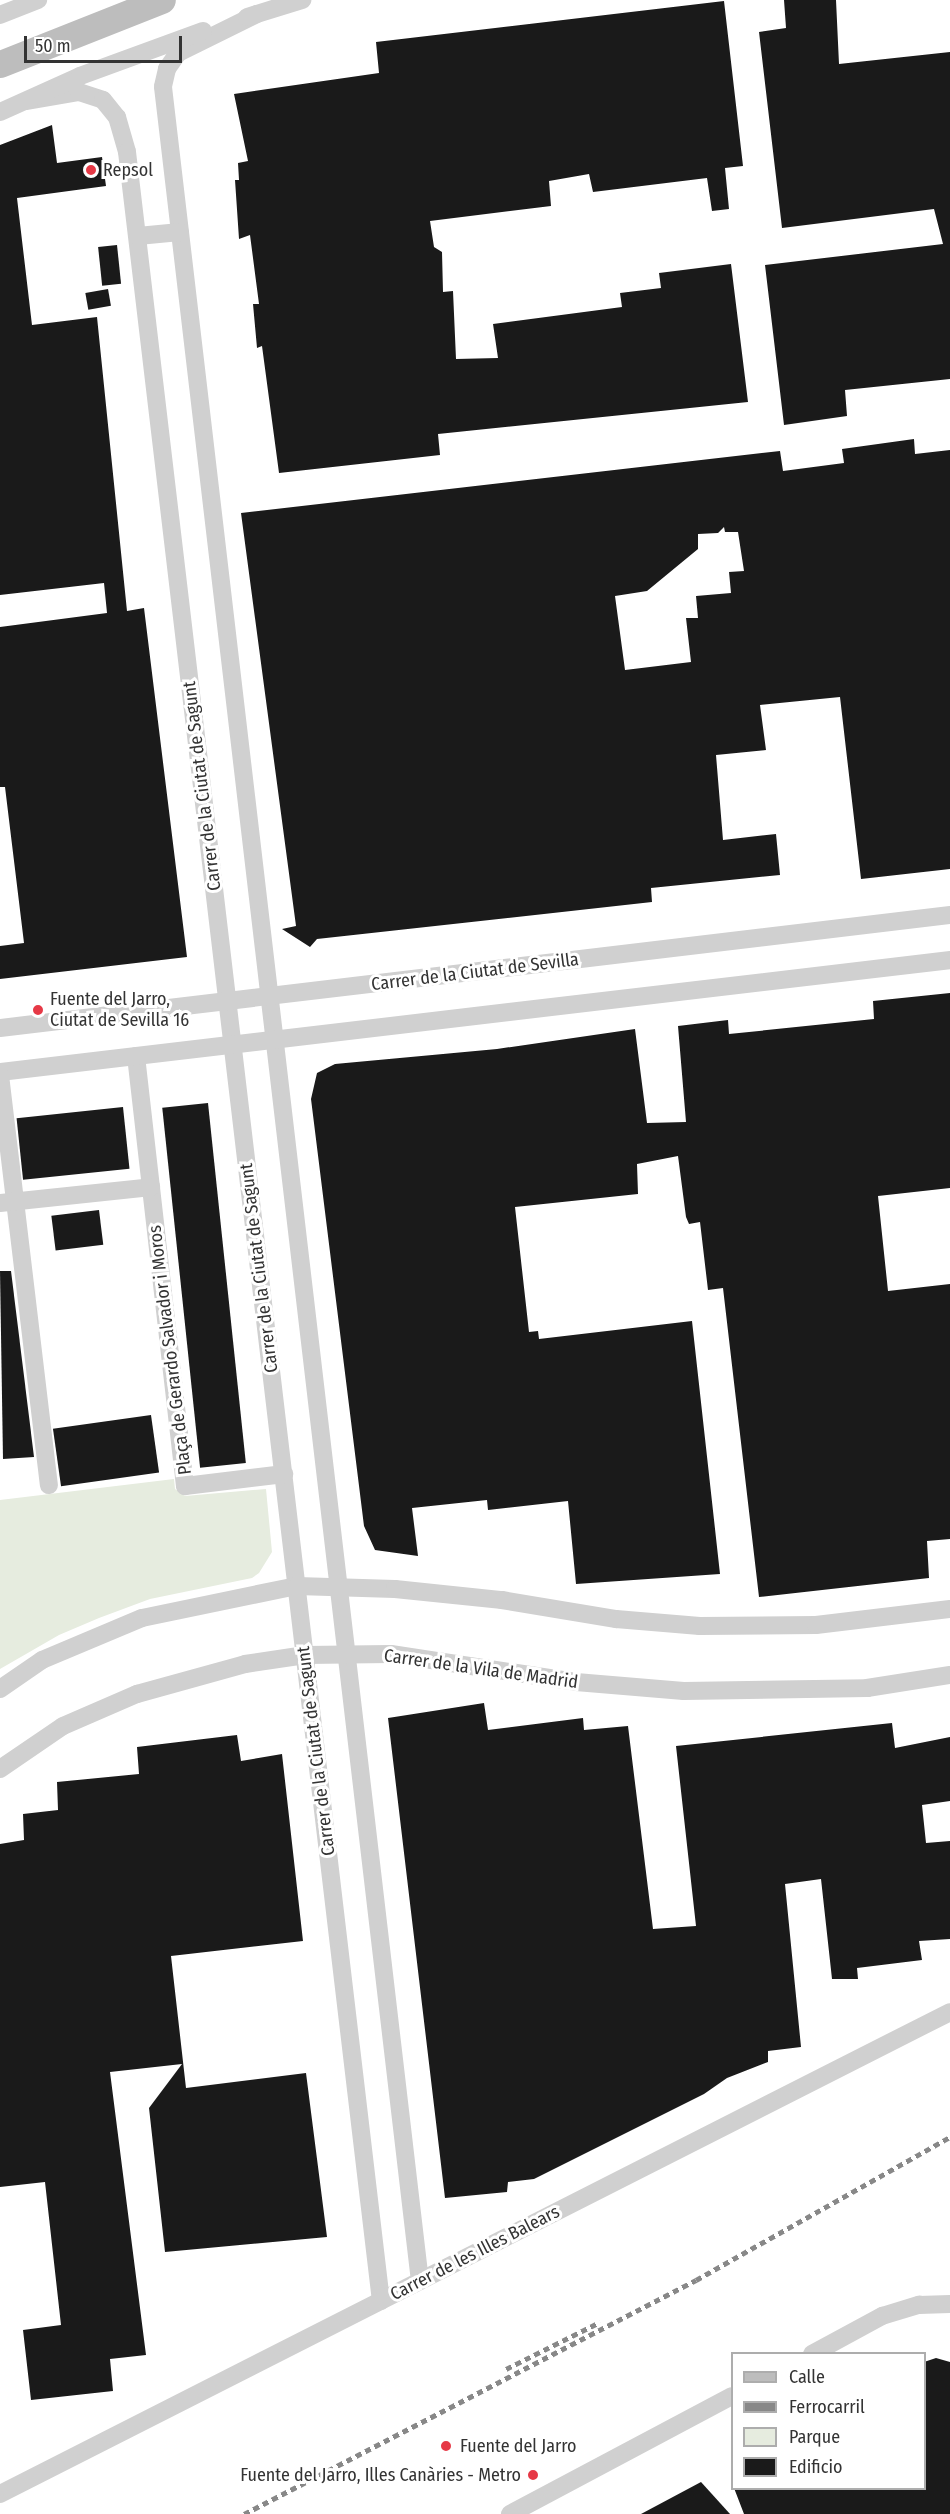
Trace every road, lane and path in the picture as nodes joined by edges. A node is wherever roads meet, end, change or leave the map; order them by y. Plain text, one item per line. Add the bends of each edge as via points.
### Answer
1 (38, 0) edge
2 (162, 0) edge
3 (302, 0) edge
4 (257, 14) junction
5 (0, 15) edge
6 (0, 64) edge
7 (27, 101) junction
8 (0, 112) edge
9 (180, 232) junction
10 (138, 236) junction
11 (950, 915) edge
12 (950, 960) edge
13 (269, 996) junction
14 (228, 1001) junction
15 (0, 1028) edge
16 (274, 1040) junction
17 (233, 1045) junction
18 (136, 1056) junction
19 (0, 1074) edge
20 (151, 1187) junction
21 (8, 1203) edge
22 (284, 1474) junction
23 (49, 1485) dead end
24 (297, 1586) junction
25 (338, 1586) junction
26 (950, 1609) edge
27 (305, 1655) junction
28 (346, 1655) junction
29 (950, 1675) edge
30 (0, 1689) edge
31 (0, 1769) edge
32 (950, 2012) edge
33 (420, 2281) junction
34 (381, 2301) junction
35 (950, 2304) edge
36 (816, 2352) edge
37 (731, 2397) edge
38 (0, 2494) edge
39 (510, 2514) edge

1 - 5 street
2 - 6 street
3 - 4 street
4 - 7 street via 169,42
4 - 9 street via 178,53 167,69 163,87
7 - 8 street
7 - 10 street, Carrer de la Ciutat de Sagunt via 79,92 103,100 117,117 127,152
9 - 10 street
9 - 13 street
10 - 14 street, Carrer de la Ciutat de Sagunt
11 - 13 street, Carrer de la Ciutat de Sevilla
12 - 16 street
13 - 14 street, Carrer de la Ciutat de Sevilla
13 - 16 street
14 - 15 street, Carrer de la Ciutat de Sevilla
14 - 17 street, Carrer de la Ciutat de Sagunt
16 - 17 street
16 - 25 street
17 - 18 street
17 - 22 street, Carrer de la Ciutat de Sagunt
18 - 19 street
18 - 20 street, Plaça de Gerardo Salvador i Moros
19 - 21 street
20 - 21 street
20 - 22 street, Plaça de Gerardo Salvador i Moros via 185,1486
21 - 23 street
22 - 24 street, Carrer de la Ciutat de Sagunt
24 - 25 street
24 - 27 street, Carrer de la Ciutat de Sagunt
24 - 30 street via 142,1618 42,1660
25 - 26 street via 502,1600 616,1619 700,1626 816,1625
25 - 28 street
27 - 28 street, Carrer de la Vila de Madrid
27 - 31 street, Carrer de la Vila de Madrid via 245,1664 137,1694 63,1726
27 - 34 street, Carrer de la Ciutat de Sagunt
28 - 29 street, Carrer de la Vila de Madrid via 391,1654 576,1682 684,1691 867,1688
28 - 33 street
32 - 33 street, Carrer de les Illes Balears
33 - 34 street, Carrer de les Illes Balears
34 - 38 street, Carrer de les Illes Balears
35 - 36 street via 919,2305 882,2316
37 - 39 street

